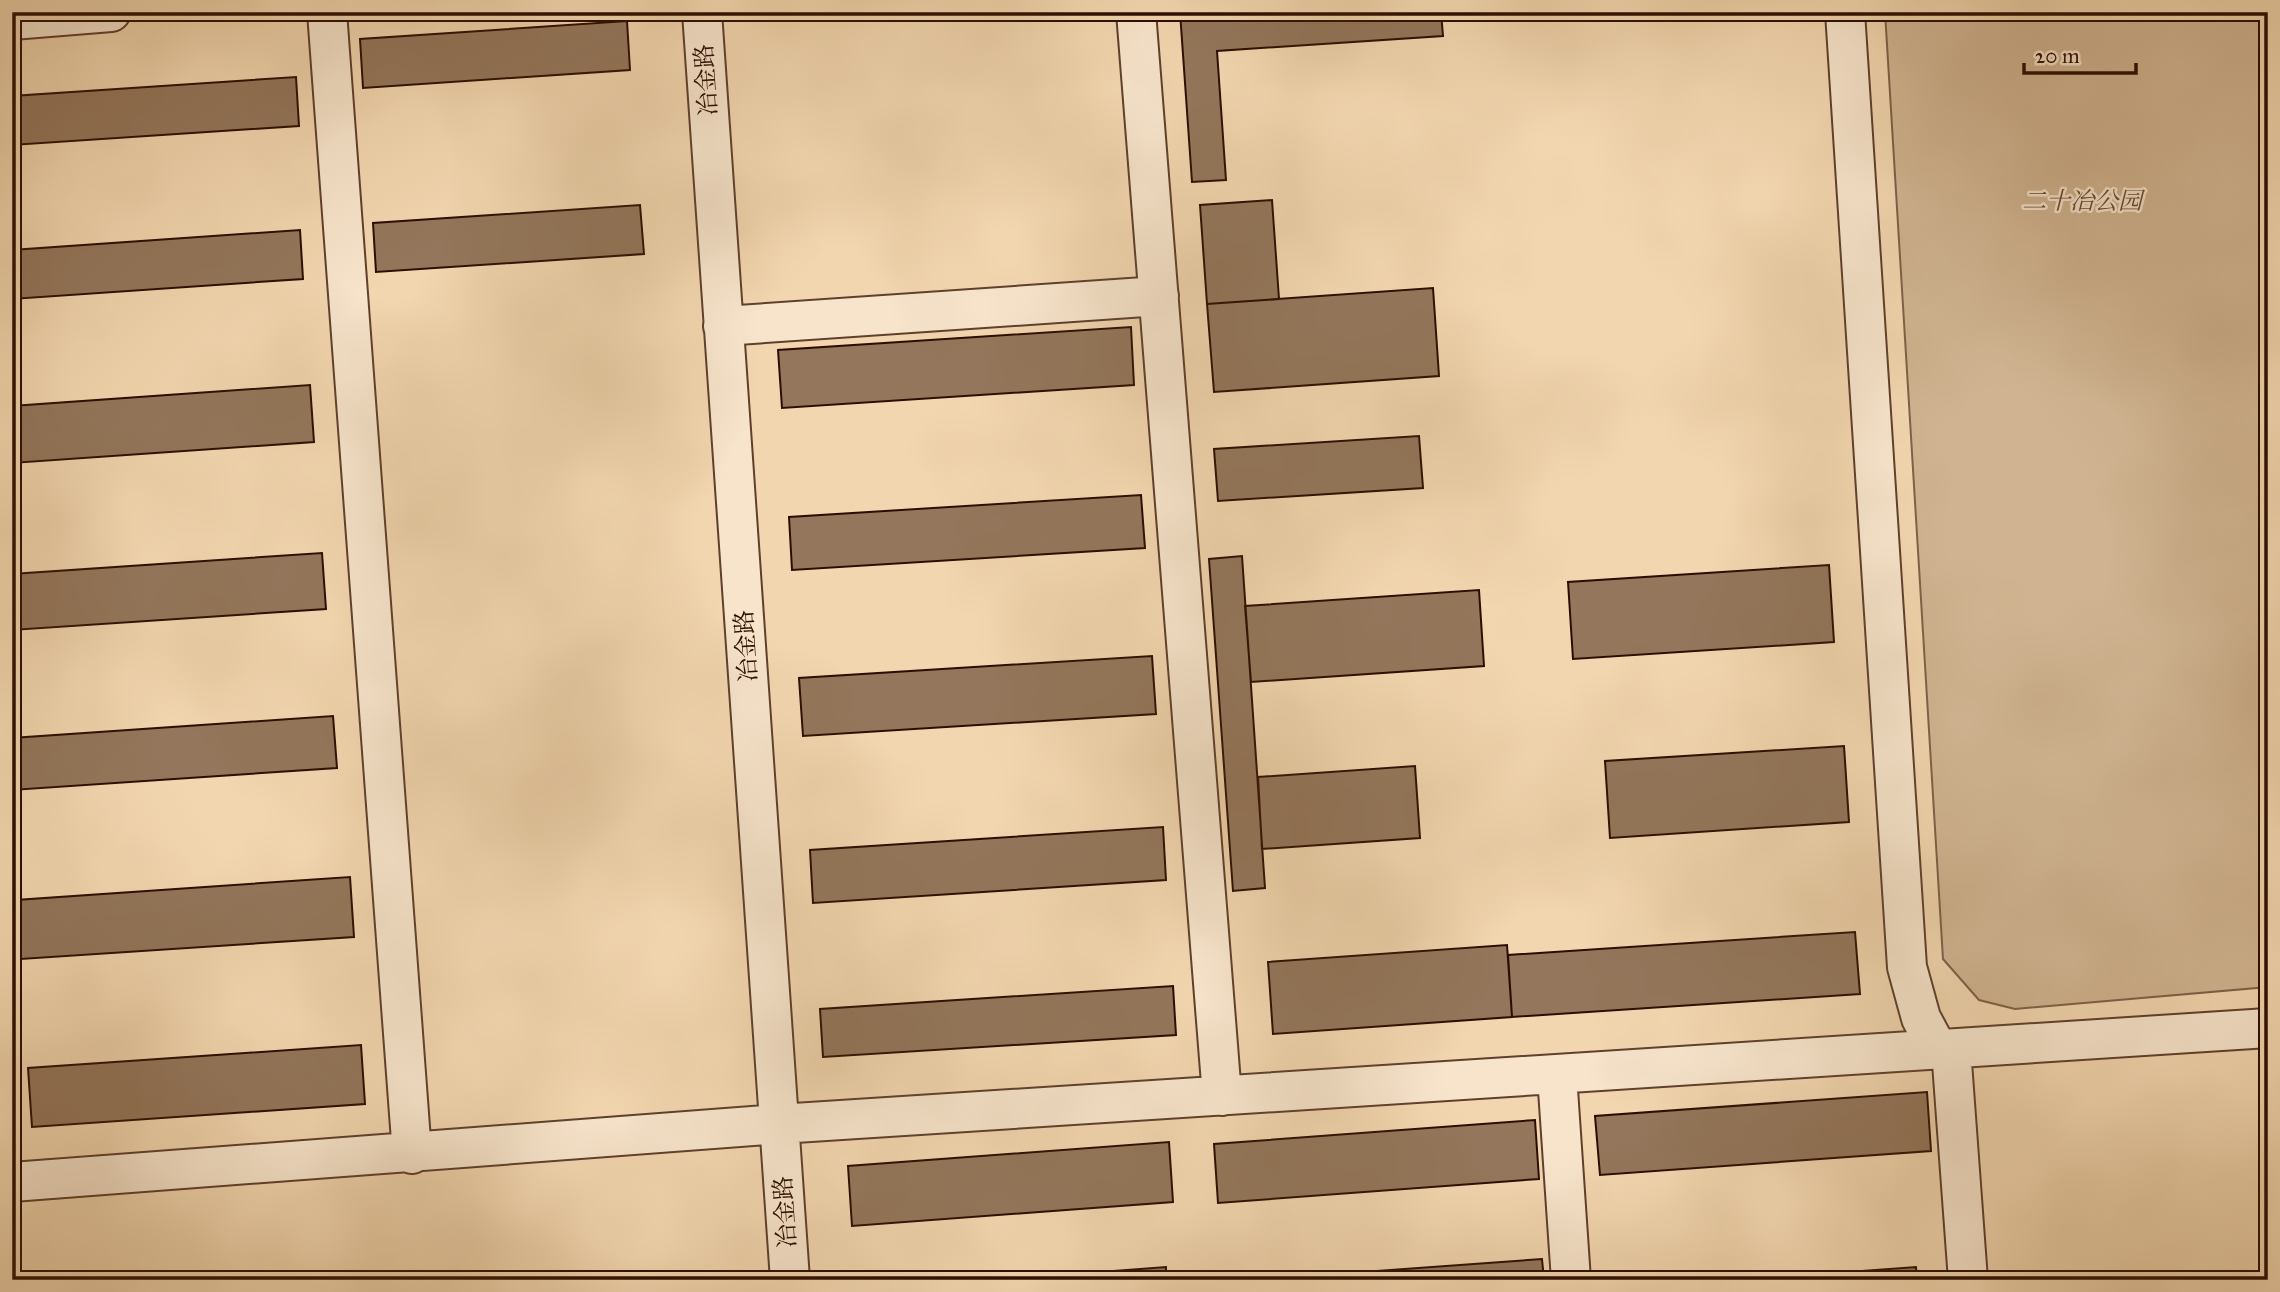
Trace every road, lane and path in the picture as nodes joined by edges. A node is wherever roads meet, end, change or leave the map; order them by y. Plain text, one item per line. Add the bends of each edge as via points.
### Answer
1 (111, 12) edge
2 (327, 12) edge
3 (702, 12) edge
4 (1136, 12) edge
5 (1845, 12) edge
6 (12, 20) edge
7 (1159, 296) junction
8 (723, 326) junction
9 (2268, 1028) edge
10 (1945, 1050) junction
11 (1557, 1075) junction
12 (1222, 1096) junction
13 (779, 1124) junction
14 (412, 1154) junction
15 (12, 1182) edge
16 (790, 1280) edge
17 (1571, 1280) edge
18 (1968, 1280) edge

1 - 6 street
2 - 14 street
3 - 8 street, 冶金路
4 - 7 street
5 - 10 street via 1907,967 1921,1018
7 - 8 street
7 - 12 street
8 - 13 street, 冶金路
9 - 10 street
10 - 11 street
10 - 18 street
11 - 12 street
11 - 17 street
12 - 13 street
13 - 14 street
13 - 16 street, 冶金路
14 - 15 street

